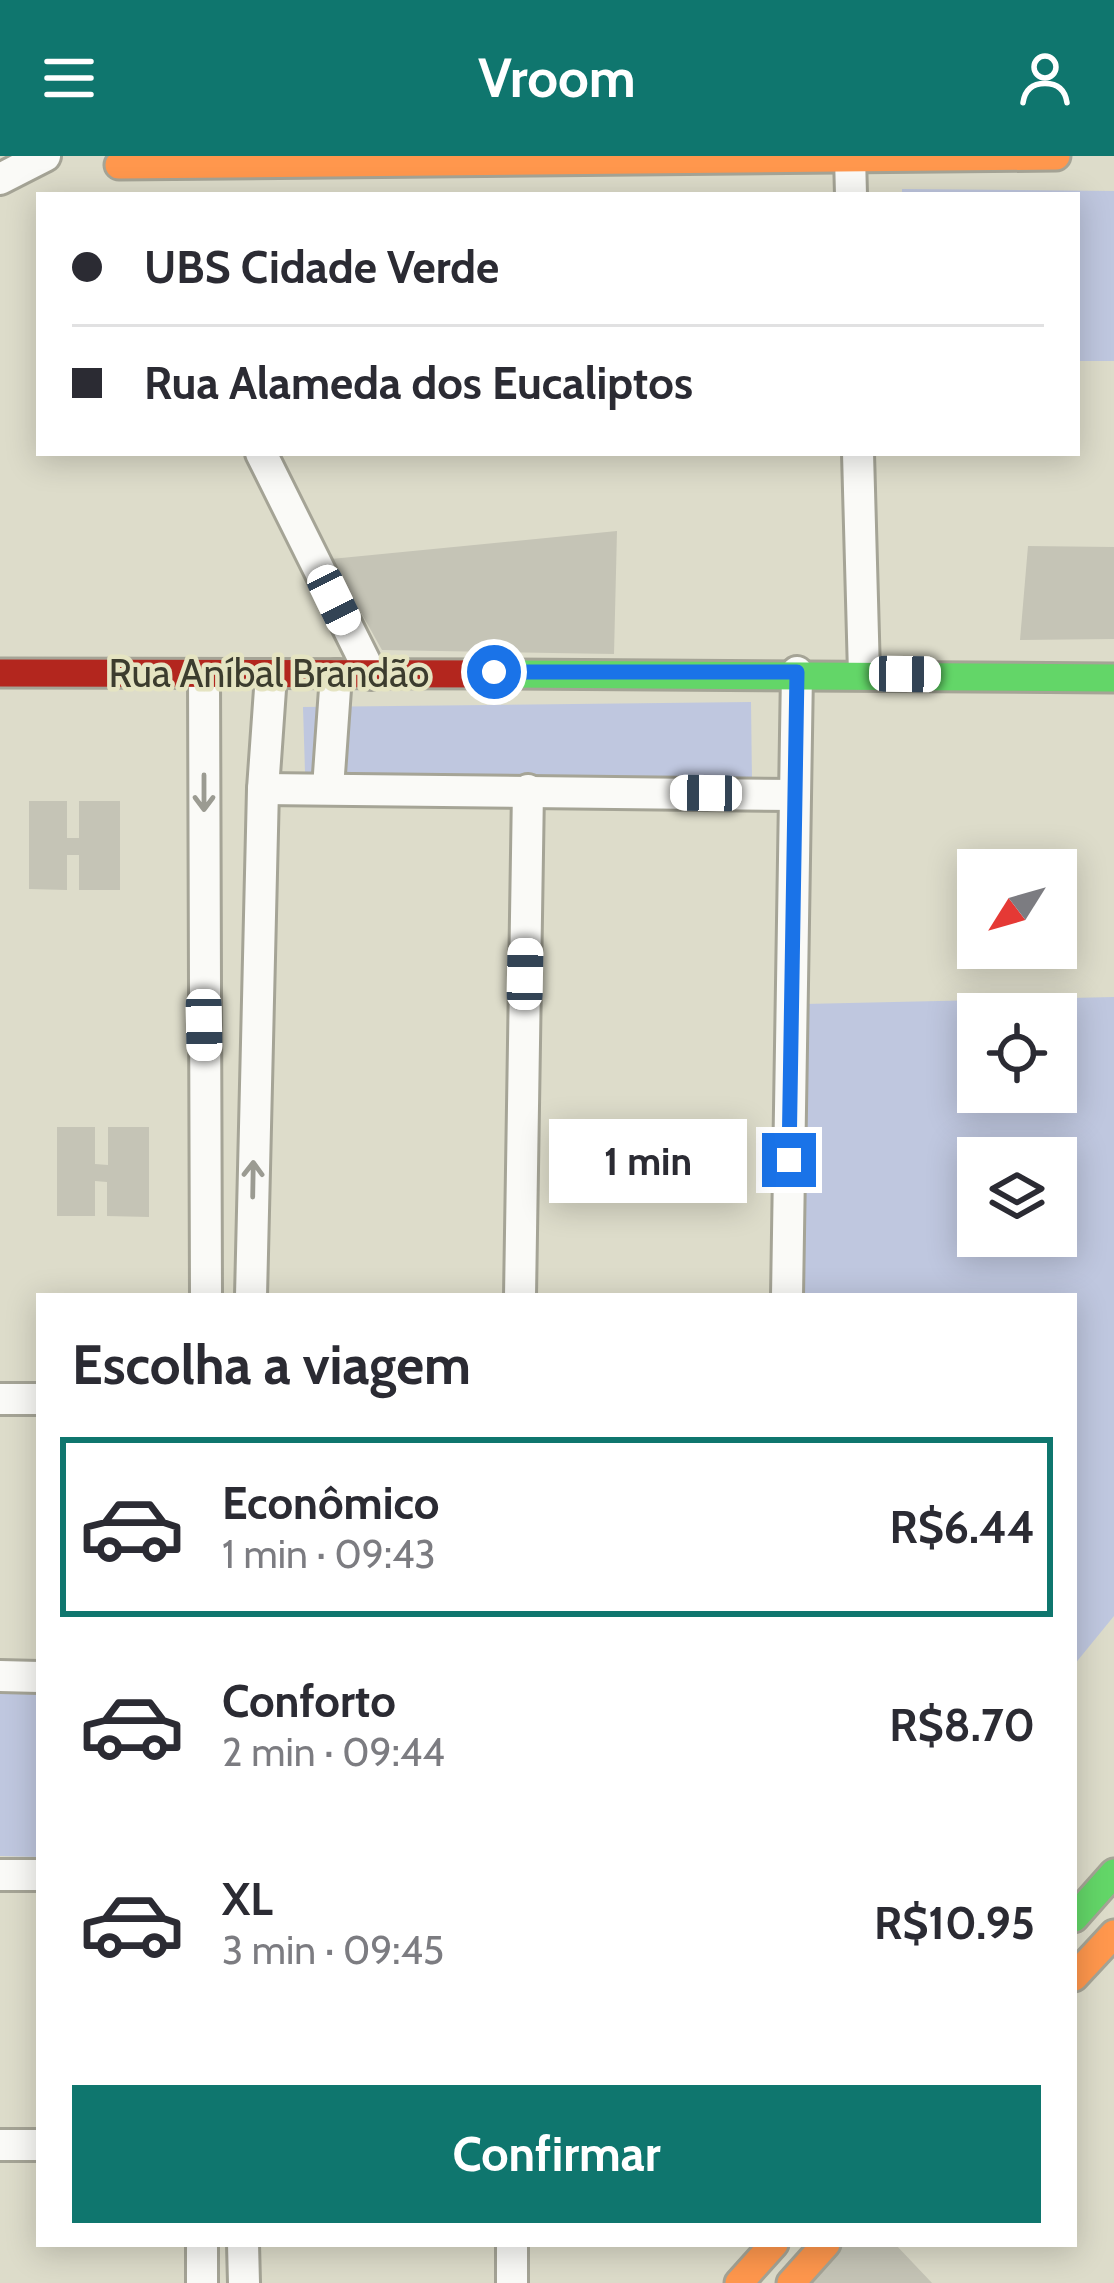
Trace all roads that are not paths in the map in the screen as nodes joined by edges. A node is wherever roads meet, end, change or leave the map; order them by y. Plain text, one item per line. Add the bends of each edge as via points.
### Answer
1 (45, 156) edge
2 (1056, 156) edge
3 (850, 157) edge
4 (117, 161) edge
5 (0, 179) edge
6 (132, 192) edge
7 (851, 192) edge
8 (262, 456) edge
9 (858, 456) edge
10 (4, 666) edge
11 (797, 672) junction
12 (864, 673) junction
13 (336, 674) junction
14 (371, 674) junction
15 (271, 675) junction
16 (204, 676) junction
17 (1114, 678) edge
18 (328, 788) junction
19 (263, 789) junction
20 (528, 790) junction
21 (795, 795) junction
22 (206, 1293) edge
23 (250, 1293) edge
24 (520, 1293) edge
25 (787, 1293) edge
26 (0, 1399) edge
27 (36, 1399) edge
28 (0, 1676) edge
29 (36, 1677) edge
30 (1114, 1874) edge
31 (0, 1875) edge
32 (36, 1875) edge
33 (1077, 1915) edge
34 (1114, 1934) edge
35 (1077, 1974) edge
36 (0, 2145) edge
37 (36, 2145) edge
38 (202, 2247) edge
39 (243, 2247) edge
40 (512, 2247) edge
41 (771, 2247) edge
42 (823, 2247) edge
43 (202, 2283) edge
44 (244, 2283) edge
45 (512, 2283) edge
46 (739, 2283) edge
47 (791, 2283) edge

1 - 5 street
2 - 3 street
3 - 4 street
3 - 7 street
4 - 6 street
8 - 14 street
9 - 12 street
10 - 16 street, Rua Aníbal Brandão
11 - 12 street, Rua Aníbal Brandão
11 - 14 street, Rua Aníbal Brandão
11 - 21 street
12 - 17 street, Rua Aníbal Brandão
13 - 14 street, Rua Aníbal Brandão
13 - 15 street, Rua Aníbal Brandão
13 - 18 street
15 - 16 street, Rua Aníbal Brandão
15 - 19 street
16 -> 22 street
18 - 19 street
18 - 20 street
23 -> 19 street
20 - 21 street
20 - 24 street
21 - 25 street
26 - 27 street
28 - 29 street
30 - 33 street
31 - 32 street
34 - 35 street
36 - 37 street
38 - 43 street
39 - 44 street
40 - 45 street
41 - 46 street
42 - 47 street

